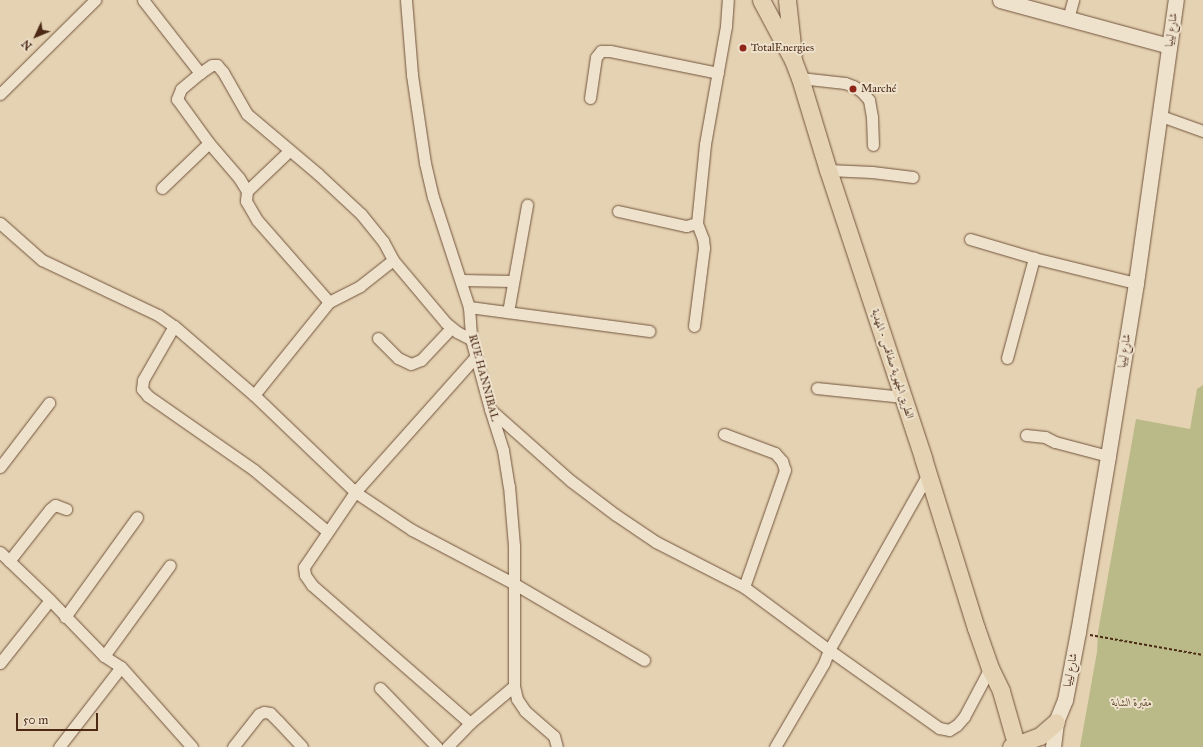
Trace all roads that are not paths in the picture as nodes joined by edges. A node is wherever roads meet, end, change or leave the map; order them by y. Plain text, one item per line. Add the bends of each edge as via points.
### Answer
1 (95, 0) edge
2 (143, 0) edge
3 (406, 0) edge
4 (728, 0) edge
5 (761, 0) edge
6 (787, 0) edge
7 (1000, 0) edge
8 (1072, 0) edge
9 (1176, 0) edge
10 (1068, 19) junction
11 (1170, 46) junction
12 (794, 60) junction
13 (200, 73) junction
14 (718, 73) junction
15 (800, 78) junction
16 (2, 87) edge
17 (590, 98) dead end
18 (1160, 116) junction
19 (1203, 131) edge
20 (209, 143) junction
21 (873, 145) dead end
22 (290, 150) junction
23 (828, 170) junction
24 (913, 176) dead end
25 (162, 188) dead end
26 (247, 191) junction
27 (527, 206) dead end
28 (618, 211) dead end
29 (0, 223) edge
30 (697, 223) junction
31 (970, 239) dead end
32 (1034, 258) junction
33 (394, 260) junction
34 (461, 280) junction
35 (513, 281) junction
36 (1136, 283) junction
37 (329, 302) junction
38 (469, 307) junction
39 (508, 312) junction
40 (174, 326) junction
41 (694, 326) dead end
42 (451, 328) junction
43 (649, 331) dead end
44 (378, 338) dead end
45 (471, 339) junction
46 (476, 356) junction
47 (1007, 358) dead end
48 (817, 388) dead end
49 (254, 395) junction
50 (903, 397) junction
51 (50, 403) dead end
52 (490, 409) junction
53 (724, 434) dead end
54 (1026, 435) dead end
55 (1108, 456) junction
56 (0, 467) edge
57 (928, 474) junction
58 (355, 492) junction
59 (66, 508) dead end
60 (138, 517) dead end
61 (327, 531) junction
62 (0, 552) edge
63 (9, 561) junction
64 (170, 565) dead end
65 (513, 583) junction
66 (744, 587) junction
67 (50, 600) junction
68 (65, 617) junction
69 (829, 650) junction
70 (104, 656) junction
71 (644, 660) dead end
72 (0, 663) edge
73 (121, 667) junction
74 (990, 668) junction
75 (514, 686) junction
76 (380, 688) dead end
77 (1065, 700) junction
78 (1056, 722) junction
79 (470, 724) junction
80 (1012, 746) edge
81 (59, 747) edge
82 (192, 747) edge
83 (233, 747) edge
84 (302, 747) edge
85 (437, 747) edge
86 (447, 747) edge
87 (557, 747) edge
88 (776, 747) edge
89 (1053, 747) edge
90 (1063, 747) edge

1 - 16 street
2 - 13 street
3 - 34 street, RUE HANNIBAL via 412,75 426,163 433,197
4 - 14 street
5 - 12 main road, الطريق الجهوية صفاقس - المهدية
6 - 12 main road, الطريق الجهوية صفاقس - المهدية
7 - 10 main road
8 - 10 street
9 - 11 main road, شارع ليبيا
10 - 11 main road
11 - 18 main road, شارع ليبيا
12 - 15 main road, الطريق الجهوية صفاقس - المهدية
13 - 20 street via 181,89 177,99
13 - 22 street via 212,64 217,65 247,114
14 - 17 street via 601,51 596,57
14 - 30 street via 705,144
15 - 21 street via 845,83 861,91 869,100
15 - 23 main road, الطريق الجهوية صفاقس - المهدية
18 - 19 street
18 - 36 main road, شارع ليبيا
20 - 25 street
20 - 26 street
22 - 26 street
22 - 33 street via 361,214
23 - 24 street
23 - 50 main road, الطريق الجهوية صفاقس - المهدية
26 - 37 street via 246,201 257,220
27 - 35 street
28 - 30 street via 686,226
29 - 40 street via 42,260 158,315
30 - 41 street via 704,248
31 - 32 street
32 - 36 street
32 - 47 street
33 - 37 street via 360,286
33 - 42 street
34 - 35 street
34 - 38 street, RUE HANNIBAL
35 - 39 street
36 - 55 main road, شارع ليبيا
37 - 49 street
38 - 39 street
38 - 45 street, RUE HANNIBAL
39 - 43 street
40 - 49 street
40 - 61 street via 143,380 142,389 148,396 254,470
42 - 44 street via 420,360 411,364 398,358
42 - 45 street
45 - 46 street, RUE HANNIBAL
46 - 52 street, RUE HANNIBAL
46 - 58 street
48 - 50 street
49 - 58 street
50 - 57 main road, الطريق الجهوية صفاقس - المهدية
51 - 56 street
52 - 65 street, RUE HANNIBAL via 503,450 509,486 514,546
52 - 66 street via 571,481 616,515 656,542
53 - 66 street via 775,453 785,470
54 - 55 street via 1045,437
55 - 77 main road, شارع ليبيا
57 - 69 street
57 - 74 main road, الطريق الجهوية صفاقس - المهدية
58 - 61 street
58 - 65 street via 412,530
59 - 63 street via 55,505 50,509
60 - 68 street
61 - 79 street via 304,567 305,575 312,585
62 - 63 street
63 - 67 street
64 - 70 street
65 - 71 street
65 - 75 street, RUE HANNIBAL
66 - 69 street
67 - 68 street
67 - 72 street
68 - 70 street
69 - 74 street via 939,728 949,730 957,726 964,717
69 - 88 street
70 - 73 street
73 - 81 street
73 - 82 street
74 - 80 main road, الطريق الجهوية صفاقس - المهدية via 1001,691
75 - 79 street
75 - 87 street, RUE HANNIBAL via 517,699 525,711 554,736
76 - 85 street
77 - 78 main road, شارع ليبيا
77 - 90 main road, شارع ليبيا via 1068,716
78 - 80 main road via 1040,736
78 - 89 main road, شارع ليبيا
79 - 86 street
83 - 84 street via 259,714 264,712 270,713

